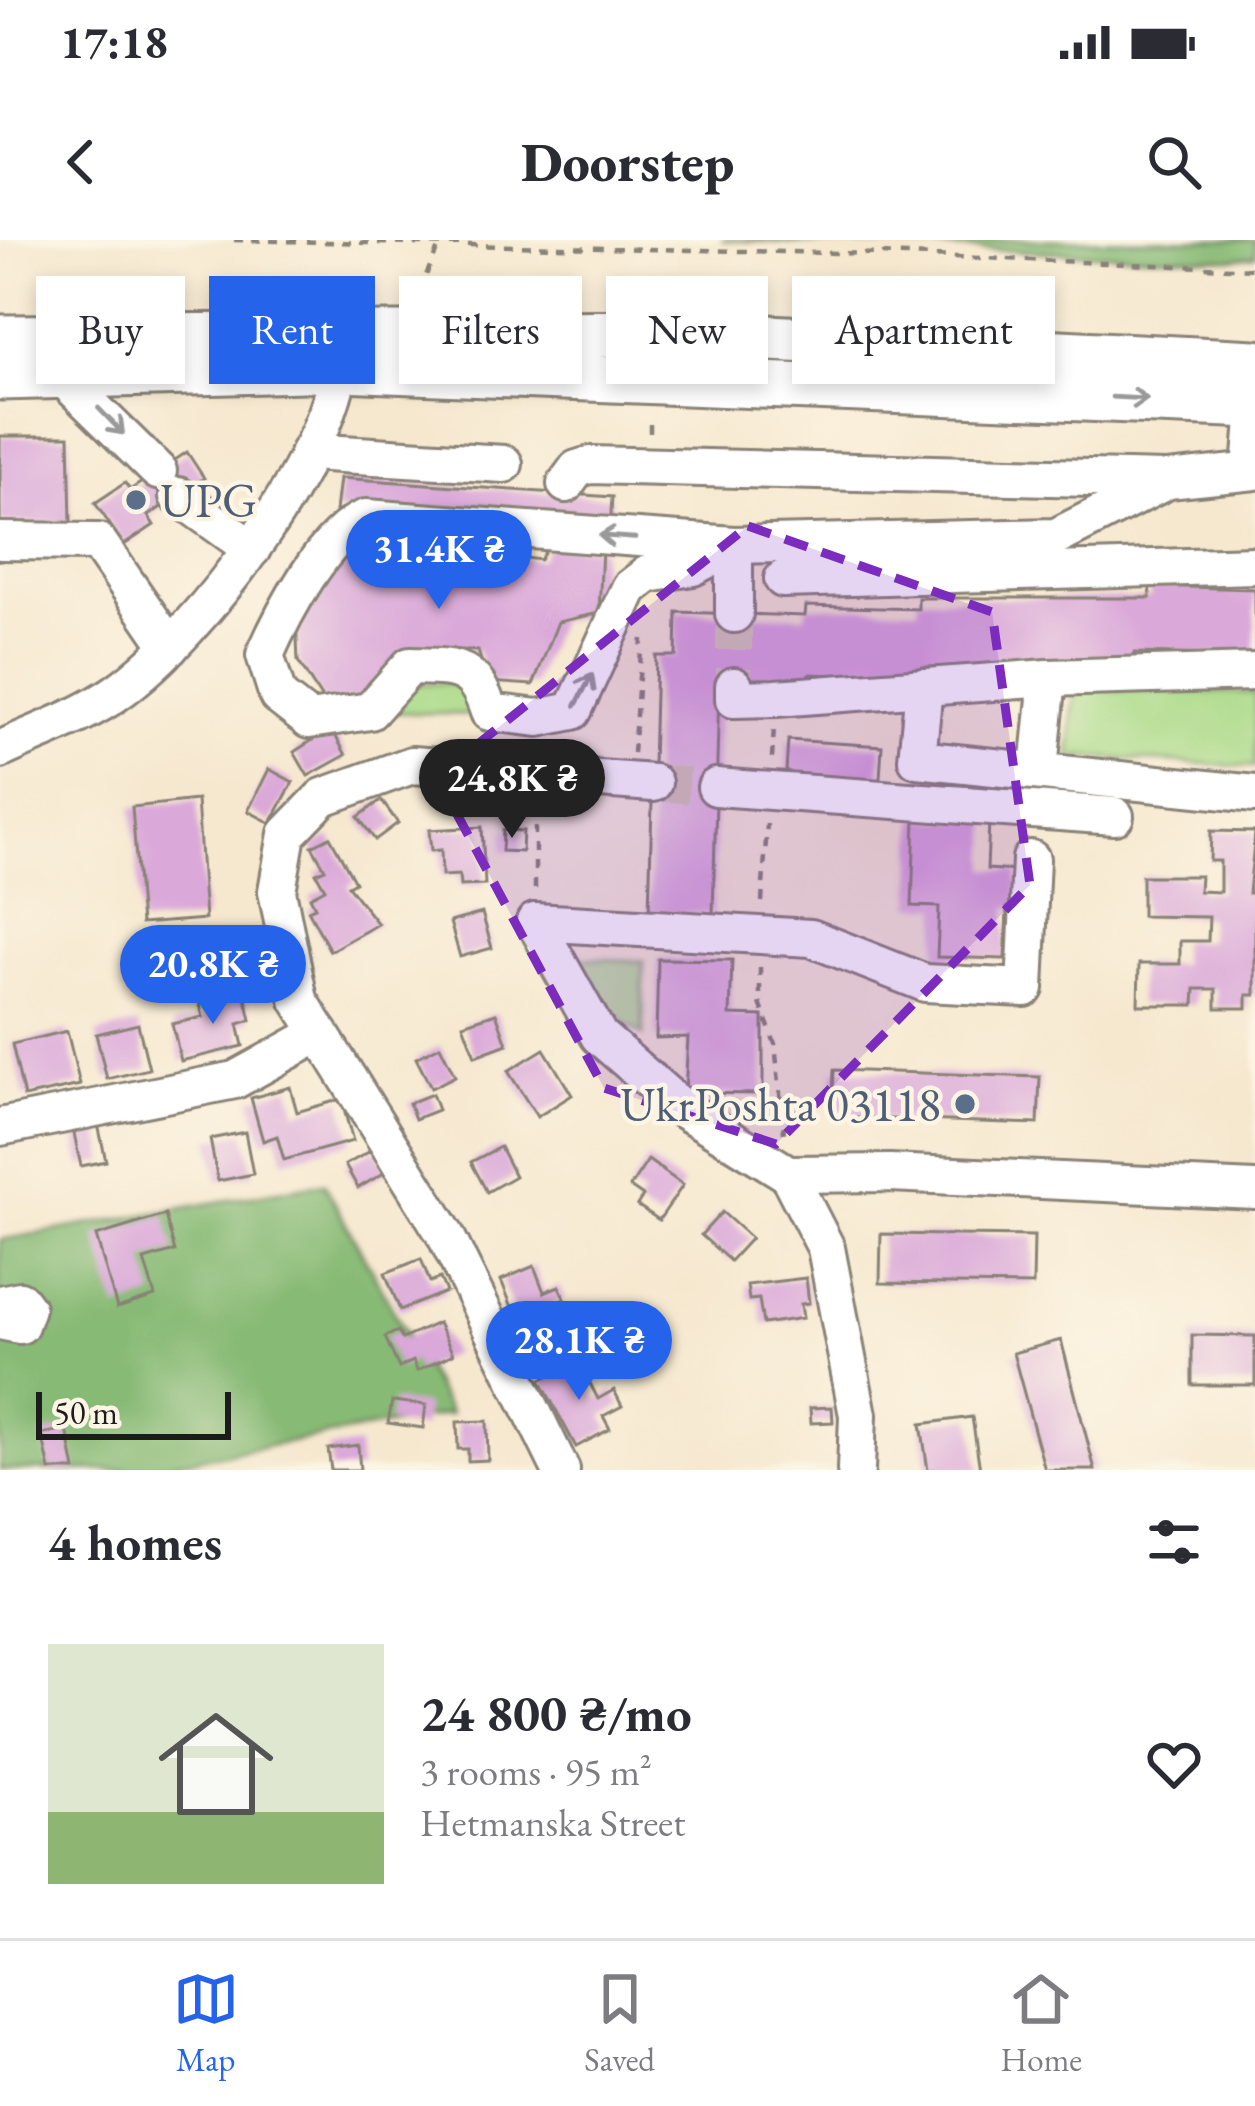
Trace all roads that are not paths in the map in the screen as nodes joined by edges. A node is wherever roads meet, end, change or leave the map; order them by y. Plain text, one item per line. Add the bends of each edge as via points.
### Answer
1 (0, 338) edge
2 (209, 345) edge
3 (375, 348) edge
4 (375, 353) edge
5 (1255, 364) edge
6 (36, 376) edge
7 (0, 377) edge
8 (71, 384) edge
9 (336, 384) edge
10 (1255, 404) edge
11 (1255, 419) edge
12 (309, 452) junction
13 (504, 464) dead end
14 (1253, 471) edge
15 (1168, 480) junction
16 (566, 484) dead end
17 (0, 541) edge
18 (734, 545) junction
19 (251, 550) junction
20 (1255, 566) edge
21 (783, 579) dead end
22 (734, 614) tunnel mouth
23 (170, 647) junction
24 (1255, 672) edge
25 (1048, 678) junction
26 (734, 686) dead end
27 (924, 687) junction
28 (0, 750) edge
29 (1039, 770) junction
30 (642, 782) tunnel mouth
31 (716, 787) tunnel mouth
32 (1255, 794) edge
33 (1114, 816) dead end
34 (1031, 859) dead end
35 (320, 1033) junction
36 (0, 1127) edge
37 (788, 1174) junction
38 (1255, 1190) edge
39 (849, 1469) edge
40 (561, 1470) edge

1 - 2 main road
3 - 5 main road via 670,333
4 -> 10 main road via 676,377
6 - 7 main road
8 -> 19 street via 168,483
9 - 12 street
11 - 14 street
12 - 13 street
12 - 19 street
14 - 15 street
15 - 16 street via 590,465
15 - 18 street via 1056,537
17 - 23 street via 98,542
18 -> 18 street via 366,518 344,526 265,655 278,696 309,720 370,711 410,666 457,668 480,684 490,712 538,718 573,711 630,588 648,574 693,567
18 - 22 street
19 - 23 street
20 - 21 street
23 - 28 street via 114,694
24 - 25 street
25 - 27 street
25 - 29 street
26 - 27 street via 734,699
27 - 29 street via 917,759
29 - 32 street
30 - 35 street via 412,765 323,796 287,834 277,891 299,1000
31 - 33 street
34 - 37 street via 1025,988 926,983 811,938 535,922 599,1036 685,1110
35 - 36 street via 235,1080
35 - 40 street via 446,1236
37 - 38 street
37 - 39 street via 826,1248 858,1415

